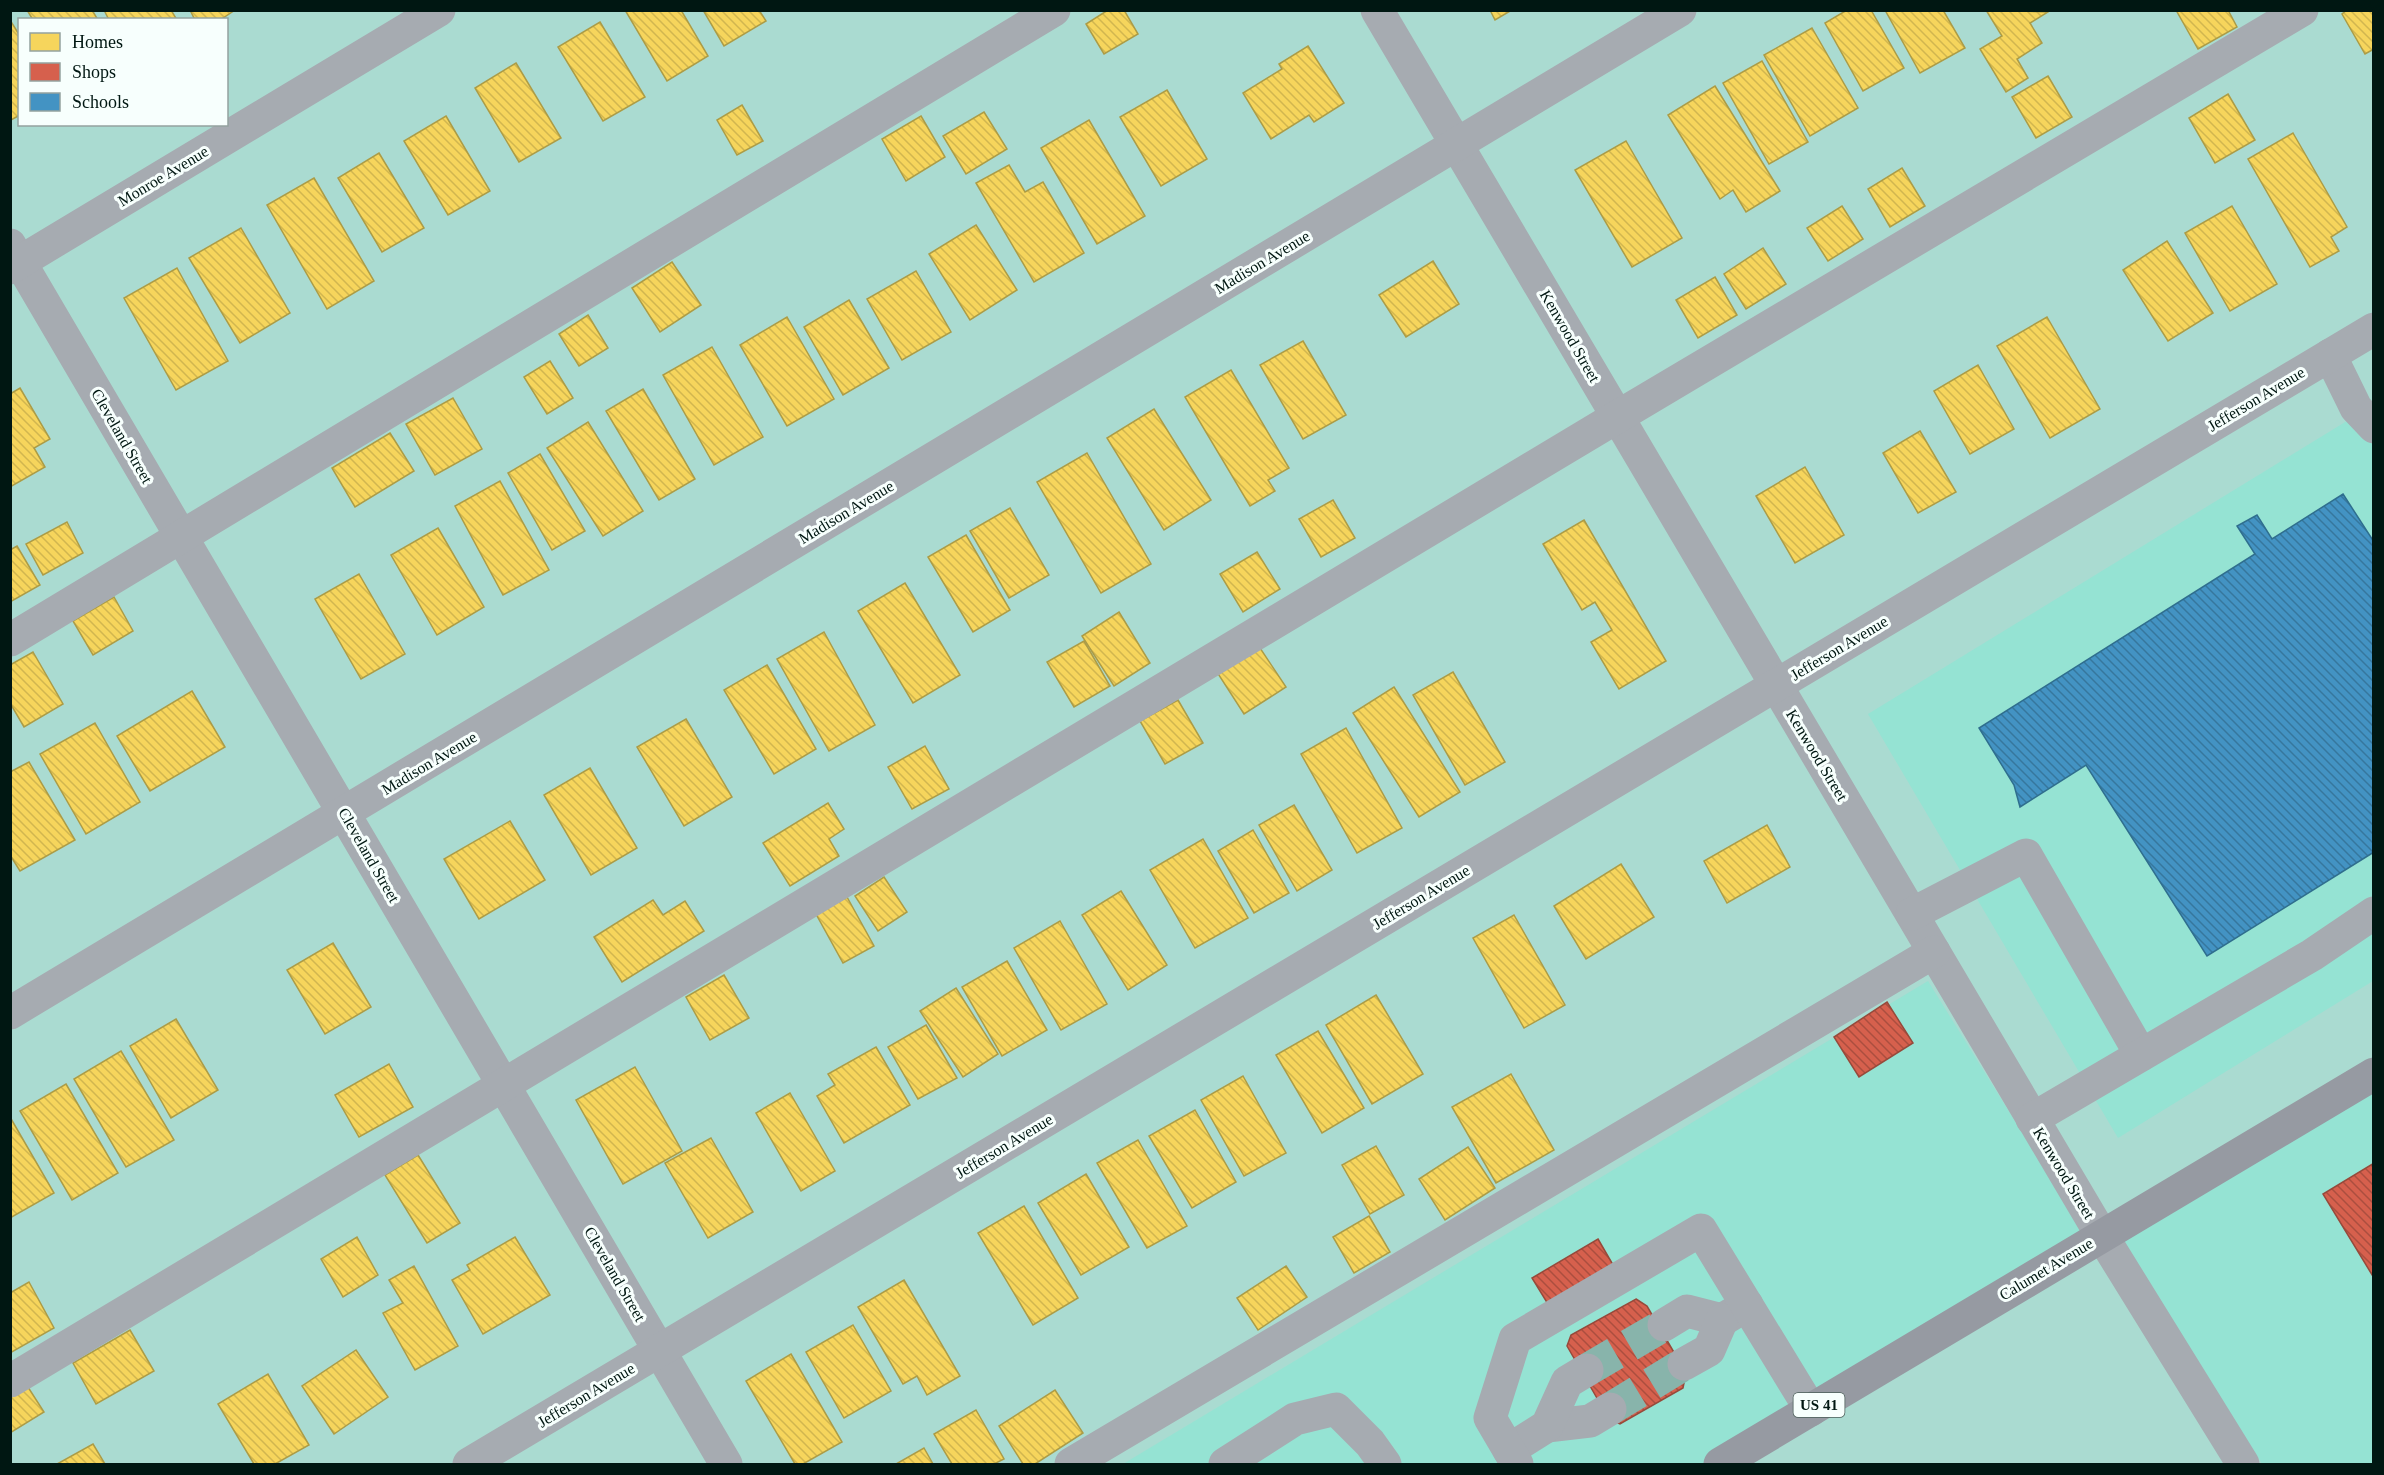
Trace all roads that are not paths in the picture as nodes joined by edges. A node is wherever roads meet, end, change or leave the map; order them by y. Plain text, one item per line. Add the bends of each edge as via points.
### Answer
1 (439, 10) edge
2 (1054, 10) edge
3 (1377, 10) edge
4 (1680, 10) edge
5 (2302, 10) edge
6 (1457, 145) junction
7 (14, 258) edge
8 (2373, 329) edge
9 (2330, 356) junction
10 (1617, 417) junction
11 (2373, 427) edge
12 (182, 538) junction
13 (10, 639) edge
14 (1776, 686) junction
15 (344, 814) junction
16 (1912, 914) junction
17 (2373, 914) edge
18 (1934, 952) junction
19 (10, 1013) edge
20 (2141, 1055) junction
21 (2373, 1074) edge
22 (504, 1085) junction
23 (2032, 1119) junction
24 (2102, 1236) junction
25 (1734, 1312) junction
26 (1664, 1325) tunnel mouth
27 (660, 1351) junction
28 (1684, 1364) tunnel mouth
29 (1587, 1370) tunnel mouth
30 (10, 1381) edge
31 (1610, 1409) tunnel mouth
32 (1811, 1410) junction
33 (1547, 1426) junction
34 (1513, 1457) edge
35 (469, 1464) edge
36 (726, 1464) edge
37 (1071, 1464) edge
38 (1225, 1464) edge
39 (1385, 1464) edge
40 (1720, 1464) edge
41 (2243, 1464) edge

1 - 7 street, Monroe Avenue
2 - 12 street
3 - 6 street, Kenwood Street
4 - 6 street, Madison Avenue
5 - 10 street
6 - 10 street, Kenwood Street
6 - 15 street, Madison Avenue
7 - 12 street, Cleveland Street
8 - 9 street, Jefferson Avenue
9 - 11 street via 2356,408
9 - 14 street, Jefferson Avenue
10 - 14 street, Kenwood Street
10 - 22 street
12 - 13 street
12 - 15 street, Cleveland Street
14 - 16 street, Kenwood Street
14 - 27 street, Jefferson Avenue
15 - 19 street, Madison Avenue
15 - 22 street, Cleveland Street
16 - 18 street, Kenwood Street
16 - 20 street via 2026,855
17 - 20 street via 2312,955
18 - 23 street, Kenwood Street
18 - 37 street
20 - 23 street
21 - 24 main road, Calumet Avenue / US 41
22 - 27 street, Cleveland Street
22 - 30 street
23 - 24 street, Kenwood Street
24 - 32 main road, Calumet Avenue / US 41
24 - 41 street, Kenwood Street
25 - 26 street via 1687,1311
25 - 28 street via 1709,1350
25 - 32 street
25 - 34 street via 1701,1230 1515,1339 1490,1418
27 - 35 street, Jefferson Avenue
27 - 36 street, Cleveland Street
29 - 33 street via 1567,1382
31 - 33 street via 1590,1421
32 - 40 main road, Calumet Avenue / US 41
33 - 34 street
38 - 39 street via 1295,1419 1336,1409

